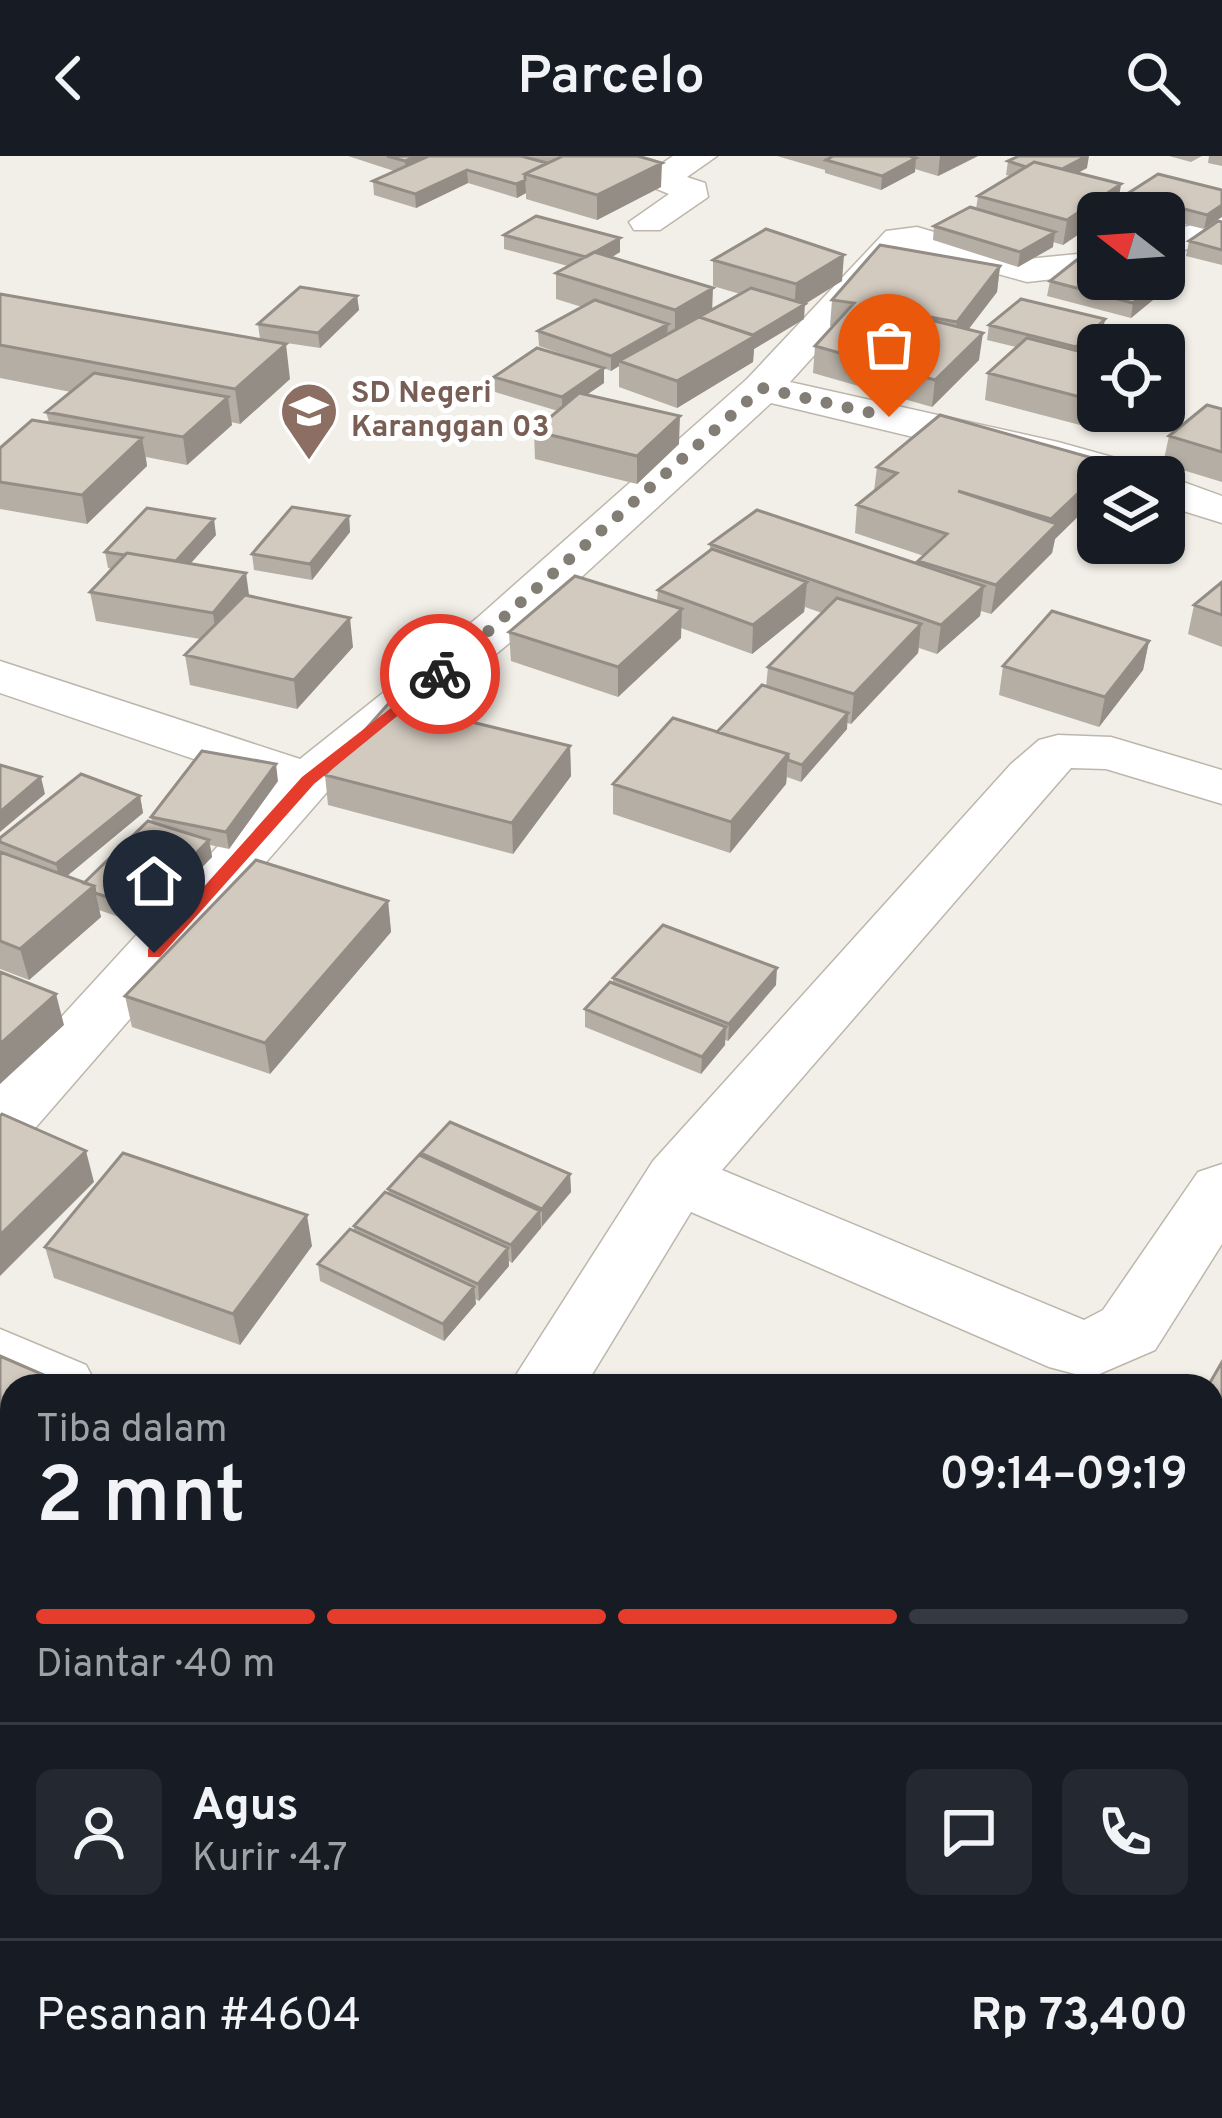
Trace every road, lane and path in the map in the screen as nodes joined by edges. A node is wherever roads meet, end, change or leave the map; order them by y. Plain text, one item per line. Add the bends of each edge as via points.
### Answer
1 (700, 156) edge
2 (647, 223) dead end
3 (1222, 227) edge
4 (1185, 238) edge
5 (1077, 269) edge
6 (762, 388) junction
7 (1077, 460) edge
8 (1185, 497) edge
9 (1217, 510) dead end
10 (0, 676) edge
11 (308, 780) junction
12 (1222, 788) edge
13 (0, 1126) edge
14 (677, 1178) junction
15 (1222, 1189) edge
16 (0, 1358) edge
17 (34, 1374) edge
18 (554, 1374) edge

1 - 2 street via 663,175 690,197
3 - 4 street
5 - 6 street via 1037,274 906,237 842,274
6 - 7 street
6 - 11 street via 495,629
8 - 9 street
10 - 11 street
11 - 13 street
12 - 14 street via 1111,753 1058,751
14 - 15 street via 1090,1350 1129,1330
14 - 18 street
16 - 17 street

